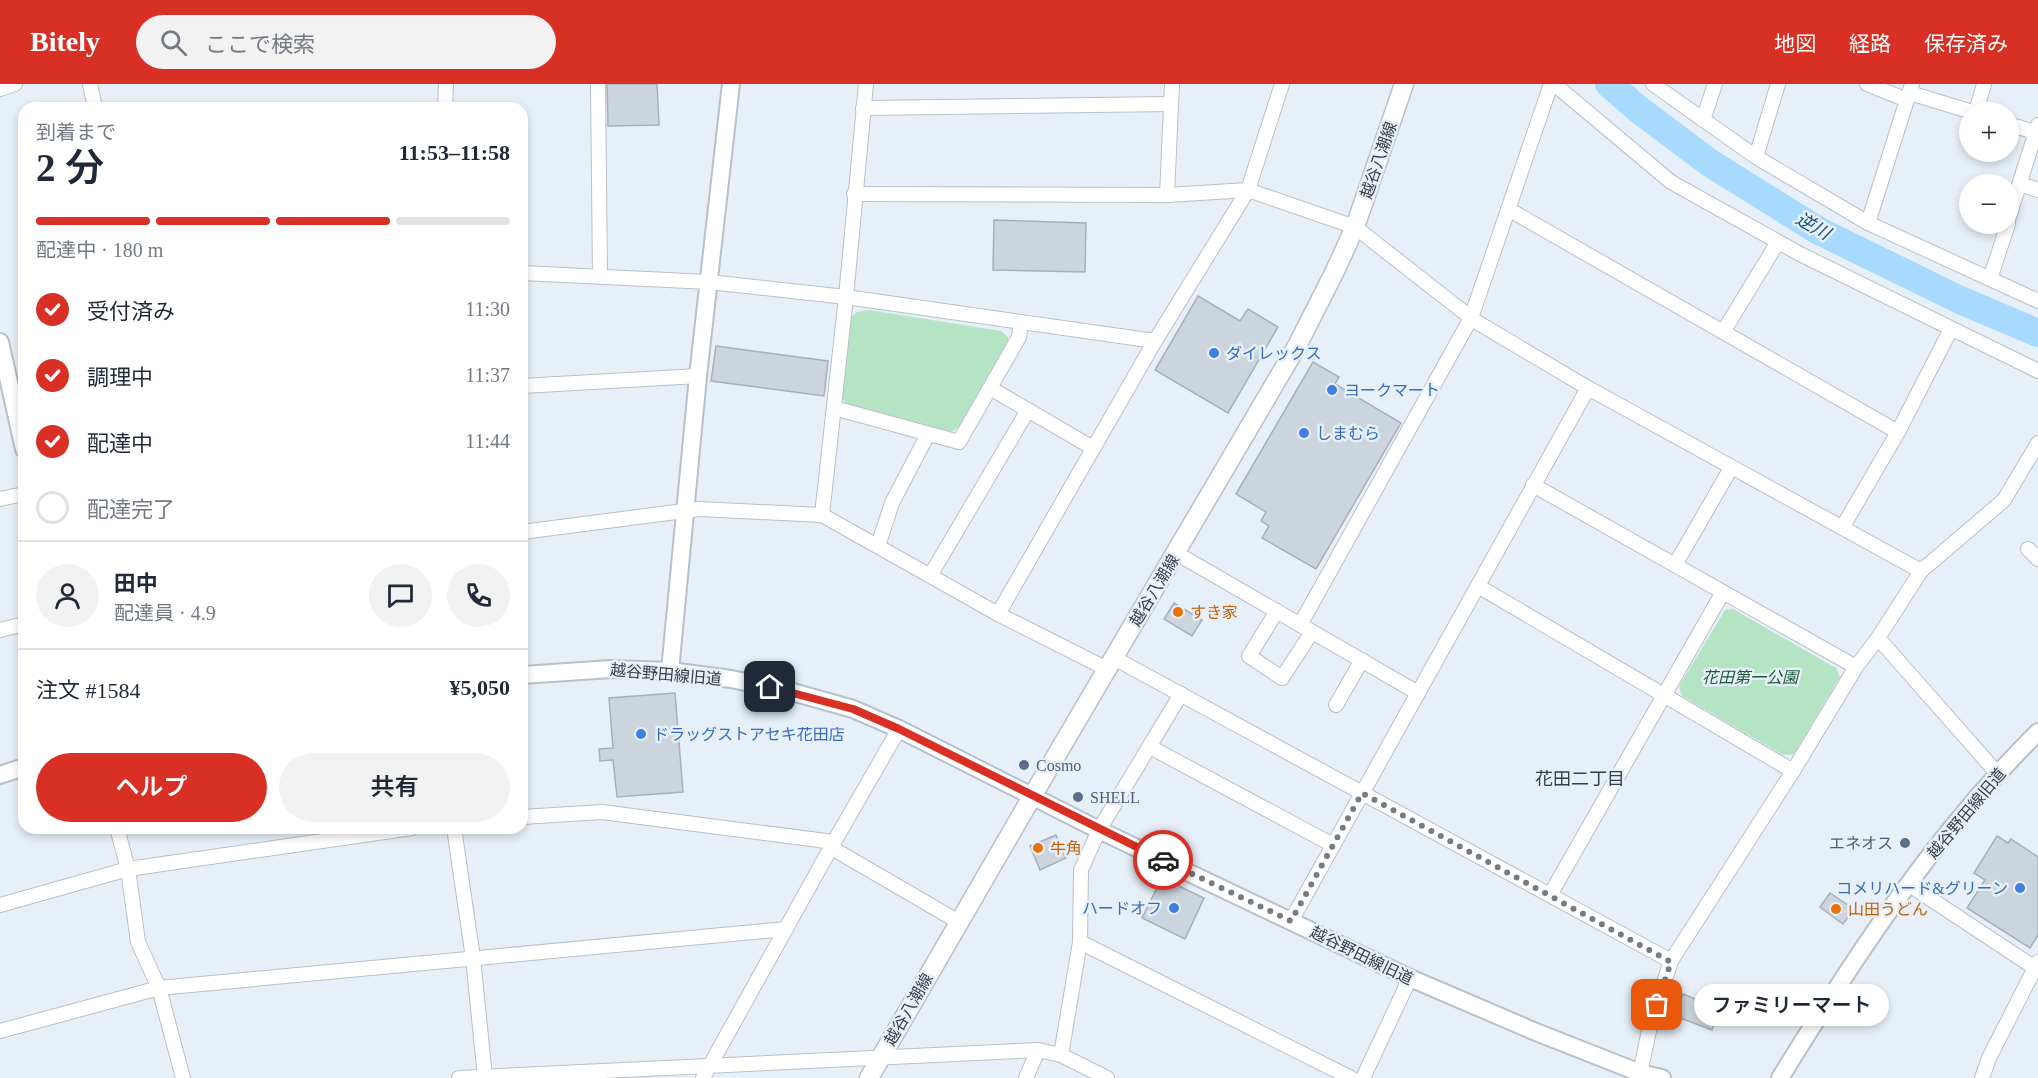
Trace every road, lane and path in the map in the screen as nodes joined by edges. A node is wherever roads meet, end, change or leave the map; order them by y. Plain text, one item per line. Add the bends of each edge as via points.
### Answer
1 (15, 84) edge
2 (90, 84) edge
3 (446, 84) edge
4 (598, 84) edge
5 (731, 84) edge
6 (866, 84) edge
7 (1172, 84) edge
8 (1282, 84) edge
9 (1404, 84) edge
10 (1553, 84) edge
11 (1653, 84) edge
12 (1715, 84) edge
13 (1778, 84) edge
14 (1867, 84) edge
15 (1984, 84) edge
16 (0, 89) edge
17 (1910, 92) edge
18 (94, 102) edge
19 (445, 102) edge
20 (1978, 102) edge
21 (1171, 104) junction
22 (1959, 107) edge
23 (863, 108) junction
24 (1703, 120) junction
25 (2019, 126) edge
26 (2037, 130) edge
27 (1756, 157) junction
28 (2020, 184) junction
29 (2019, 187) edge
30 (1248, 190) junction
31 (2038, 190) edge
32 (854, 194) junction
33 (1167, 195) junction
34 (1508, 209) junction
35 (1868, 223) junction
36 (1355, 227) junction
37 (2004, 234) edge
38 (1778, 242) junction
39 (528, 273) edge
40 (600, 277) junction
41 (1990, 279) junction
42 (709, 282) junction
43 (846, 297) junction
44 (2038, 301) edge
45 (1471, 318) junction
46 (1021, 322) junction
47 (1951, 329) junction
48 (1723, 332) junction
49 (1155, 341) junction
50 (0, 342) edge
51 (2038, 371) edge
52 (699, 376) junction
53 (528, 386) edge
54 (990, 388) junction
55 (1588, 388) junction
56 (834, 408) junction
57 (1028, 410) junction
58 (18, 422) edge
59 (1898, 432) junction
60 (928, 434) junction
61 (2038, 443) edge
62 (1093, 448) junction
63 (1731, 468) junction
64 (1533, 485) junction
65 (18, 495) edge
66 (0, 499) edge
67 (684, 511) junction
68 (822, 515) junction
69 (1842, 528) junction
70 (528, 531) edge
71 (878, 546) junction
72 (1176, 553) junction
73 (1674, 565) junction
74 (1921, 571) junction
75 (930, 576) junction
76 (1478, 586) junction
77 (1723, 592) junction
78 (1277, 611) junction
79 (998, 614) junction
80 (18, 626) edge
81 (1306, 628) junction
82 (0, 630) edge
83 (1878, 638) junction
84 (1362, 660) junction
85 (1110, 664) junction
86 (1856, 667) junction
87 (670, 671) junction
88 (528, 675) edge
89 (1418, 693) junction
90 (1181, 694) junction
91 (1664, 695) junction
92 (1336, 705) dead end
93 (899, 729) junction
94 (2038, 732) edge
95 (1150, 747) junction
96 (18, 769) edge
97 (1793, 771) junction
98 (1997, 773) junction
99 (0, 775) edge
100 (1362, 793) junction
101 (1033, 795) junction
102 (528, 817) edge
103 (1099, 830) junction
104 (119, 834) edge
105 (370, 834) edge
106 (455, 834) edge
107 (832, 844) junction
108 (1333, 845) junction
109 (128, 869) junction
110 (1908, 884) junction
111 (1550, 895) junction
112 (0, 905) edge
113 (1291, 921) junction
114 (959, 922) junction
115 (786, 929) junction
116 (1080, 942) junction
117 (473, 958) junction
118 (1671, 962) junction
119 (2036, 965) edge
120 (1410, 978) junction
121 (159, 988) junction
122 (0, 1031) edge
123 (1038, 1050) junction
124 (1061, 1055) junction
125 (880, 1058) junction
126 (707, 1072) edge
127 (1639, 1075) edge
128 (485, 1077) edge
129 (183, 1078) edge
130 (459, 1078) edge
131 (869, 1078) edge
132 (1026, 1078) edge
133 (1107, 1078) edge
134 (1351, 1078) edge
135 (1363, 1078) edge
136 (1662, 1078) edge
137 (1781, 1078) edge
138 (1982, 1078) edge

1 - 16 street
2 - 18 street
3 - 19 street
4 - 40 street
5 - 42 street
6 - 23 street
7 - 21 street
8 - 30 street
9 - 36 main road, 越谷八潮線
10 - 34 street
10 - 38 street via 1671,182
11 - 24 street
12 - 24 street
13 - 27 street
14 - 17 street
15 - 20 street
17 - 22 street
17 - 35 street
21 - 23 street
21 - 33 street
23 - 32 street
24 - 27 street
25 - 26 street
26 - 28 street
27 - 35 street
28 - 29 street
28 - 31 street
30 - 33 street
30 - 36 street
30 - 49 street
32 - 33 street
32 - 43 street
34 - 45 street
34 - 48 street
35 - 41 street
36 - 45 street
36 - 72 main road, 越谷八潮線 via 1301,339
37 - 41 street
38 - 47 street
38 - 48 street
39 - 40 street
40 - 42 street
41 - 44 street
42 - 43 street
42 - 52 street
43 - 46 street
43 - 56 street
45 - 55 street
45 - 81 street
46 - 49 street
46 - 54 street via 1018,337
47 - 51 street
47 - 59 street
48 - 59 street
49 - 62 street
50 - 58 street
52 - 53 street
52 - 67 street
54 - 57 street
54 - 60 street via 959,442
55 - 63 street
55 - 64 street
56 - 60 street
56 - 68 street
57 - 62 street
57 - 75 street
59 - 69 street
60 - 71 street via 892,503
61 - 74 street via 2004,500
62 - 79 street
63 - 69 street
63 - 73 street
64 - 73 street
64 - 76 street
65 - 66 street
67 - 68 street
67 - 70 street
67 - 87 street
68 - 71 street
69 - 74 street
71 - 75 street
72 - 78 street
72 - 85 main road, 越谷八潮線
73 - 77 street
74 - 83 street
75 - 79 street
76 - 89 street
76 - 91 street
77 - 86 street
77 - 91 street
78 - 81 street
78 - 81 street via 1249,656 1281,678
79 - 85 street
80 - 82 street
81 - 84 street
83 - 86 street
83 - 98 street
84 - 89 street
84 - 92 street
85 - 90 street
85 - 101 main road, 越谷八潮線
86 - 97 street
87 - 88 street, 越谷野田線旧道 via 610,669
87 - 93 street, 越谷野田線旧道 via 789,691 853,709
89 - 100 street
90 - 95 street
90 - 100 street
91 - 97 street
91 - 111 street
93 - 101 street, 越谷野田線旧道
93 - 107 street
94 - 98 street, 越谷野田線旧道
95 - 103 street
95 - 108 street
96 - 99 street
97 - 118 street
98 - 110 street, 越谷野田線旧道
100 - 108 street
100 - 111 street
101 - 103 street, 越谷野田線旧道
101 - 114 main road, 越谷八潮線
102 - 107 street via 602,812
103 - 113 street, 越谷野田線旧道
103 - 116 street via 1082,870
104 - 109 street
105 - 109 street
106 - 117 street
107 - 114 street
107 - 115 street
108 - 113 street
109 - 112 street
109 - 121 street via 138,942
110 - 119 street
110 - 137 street, 越谷野田線旧道 via 1831,996
111 - 118 street
113 - 120 street, 越谷野田線旧道
114 - 125 main road, 越谷八潮線
115 - 117 street
115 - 126 street
116 - 124 street
116 - 134 street
117 - 121 street
117 - 128 street
118 - 127 street
119 - 138 street
120 - 127 street, 越谷野田線旧道
120 - 135 street
121 - 122 street
121 - 129 street
123 - 124 street
123 - 125 street
123 - 132 street
124 - 133 street
125 - 126 street
125 - 131 main road, 越谷八潮線
126 - 128 street
127 - 136 street, 越谷野田線旧道
128 - 130 street

